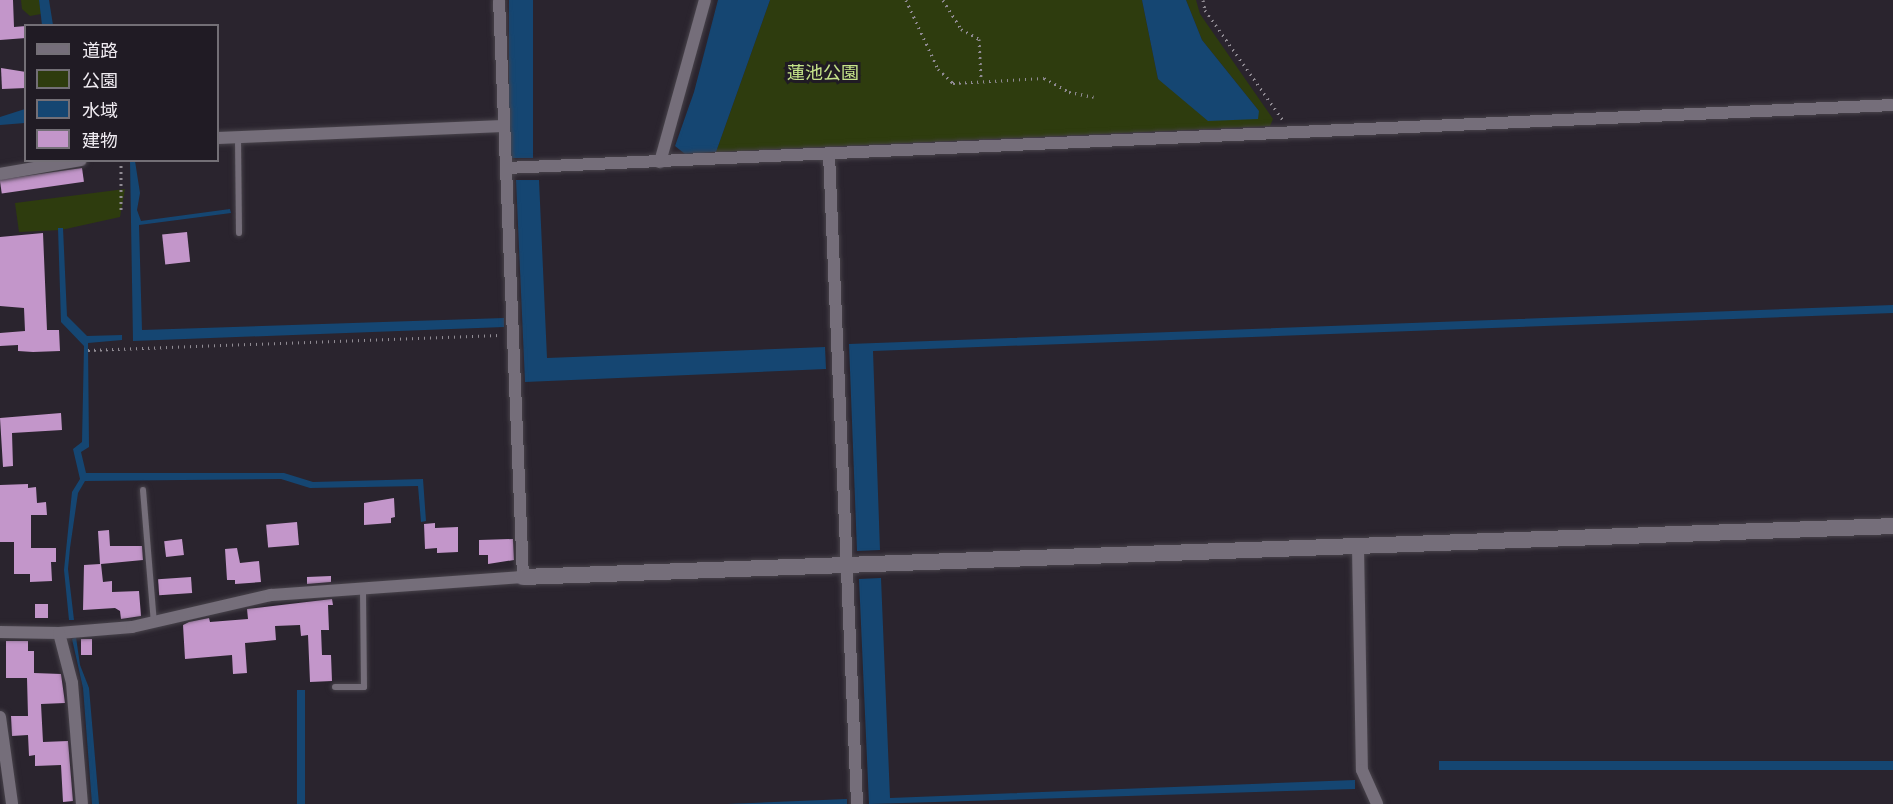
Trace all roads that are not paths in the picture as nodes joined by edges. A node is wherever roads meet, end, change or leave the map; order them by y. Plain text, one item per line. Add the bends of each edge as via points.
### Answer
1 (499, 0) edge
2 (705, 0) edge
3 (1893, 105) edge
4 (503, 126) junction
5 (238, 137) junction
6 (219, 138) edge
7 (829, 154) junction
8 (69, 162) edge
9 (660, 162) junction
10 (506, 168) junction
11 (0, 174) edge
12 (239, 233) dead end
13 (143, 490) dead end
14 (1893, 526) edge
15 (1358, 547) junction
16 (847, 567) junction
17 (523, 576) junction
18 (363, 589) junction
19 (154, 623) junction
20 (0, 632) edge
21 (59, 633) junction
22 (335, 687) dead end
23 (0, 717) edge
24 (12, 804) edge
25 (82, 804) edge
26 (857, 804) edge
27 (1377, 804) edge

1 - 4 street
2 - 9 street
3 - 7 street
4 - 5 street
4 - 10 street
5 - 6 street
5 - 12 lane
7 - 9 street
7 - 16 street
8 - 11 street
9 - 10 street
10 - 17 street
13 - 19 lane
14 - 15 street
15 - 16 street
15 - 27 street via 1362,770
16 - 17 street
16 - 26 street
17 - 18 street
18 - 19 street via 271,595
18 - 22 lane via 364,687
19 - 21 street
20 - 21 street
21 - 25 street via 72,683
23 - 24 street

